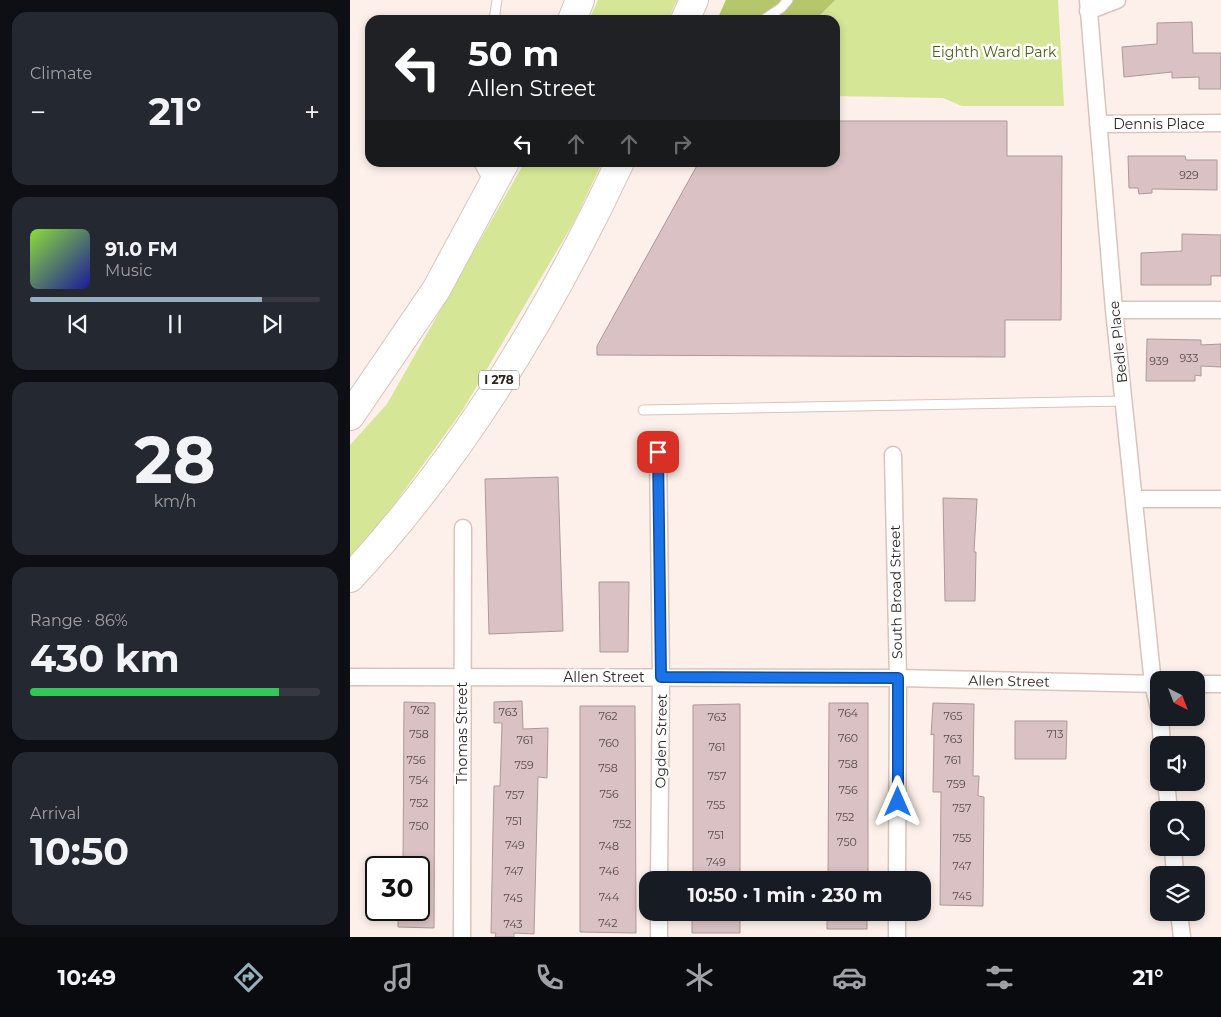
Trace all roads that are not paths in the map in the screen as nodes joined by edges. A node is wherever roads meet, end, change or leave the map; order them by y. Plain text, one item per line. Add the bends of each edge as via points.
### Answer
1 (497, 0) edge
2 (580, 0) edge
3 (694, 0) edge
4 (788, 0) edge
5 (1117, 0) edge
6 (1088, 6) edge
7 (495, 15) edge
8 (574, 15) edge
9 (687, 15) edge
10 (770, 15) edge
11 (1221, 123) edge
12 (1098, 124) junction
13 (481, 167) edge
14 (503, 167) edge
15 (617, 167) edge
16 (493, 187) junction
17 (1114, 310) junction
18 (1221, 310) edge
19 (1124, 401) junction
20 (643, 410) dead end
21 (350, 416) edge
22 (658, 452) dead end
23 (893, 455) dead end
24 (1134, 499) junction
25 (1221, 499) edge
26 (463, 528) dead end
27 (351, 577) edge
28 (1154, 671) edge
29 (350, 677) edge
30 (462, 677) junction
31 (661, 677) junction
32 (898, 678) junction
33 (1150, 684) edge
34 (1205, 684) edge
35 (1221, 684) edge
36 (659, 871) edge
37 (898, 871) edge
38 (659, 921) edge
39 (897, 921) edge
40 (1180, 921) edge
41 (462, 937) edge
42 (659, 937) edge
43 (897, 937) edge
44 (1182, 937) edge

1 - 7 lane
2 - 8 highway
3 - 9 highway
4 - 10 lane
5 - 6 street
6 - 12 street, Bedle Place
11 - 12 street, Dennis Place
12 - 17 street, Bedle Place
13 - 16 lane
14 - 16 highway
15 - 27 highway, I 278 via 564,272 511,362 448,456
16 - 21 highway via 431,298
17 - 18 street
17 - 19 street, Bedle Place
19 - 20 lane
19 - 24 street, Bedle Place
22 - 31 street, Ogden Street
23 - 32 street, South Broad Street
24 - 25 street
24 - 28 street, Bedle Place
26 - 30 street, Thomas Street
29 - 30 street, Allen Street
30 - 31 street, Allen Street
30 - 41 street, Thomas Street
31 - 32 street, Allen Street
31 - 36 street, Ogden Street
32 - 33 street, Allen Street
32 - 37 street, South Broad Street
34 - 35 street
38 - 42 street
39 - 43 street
40 - 44 street

